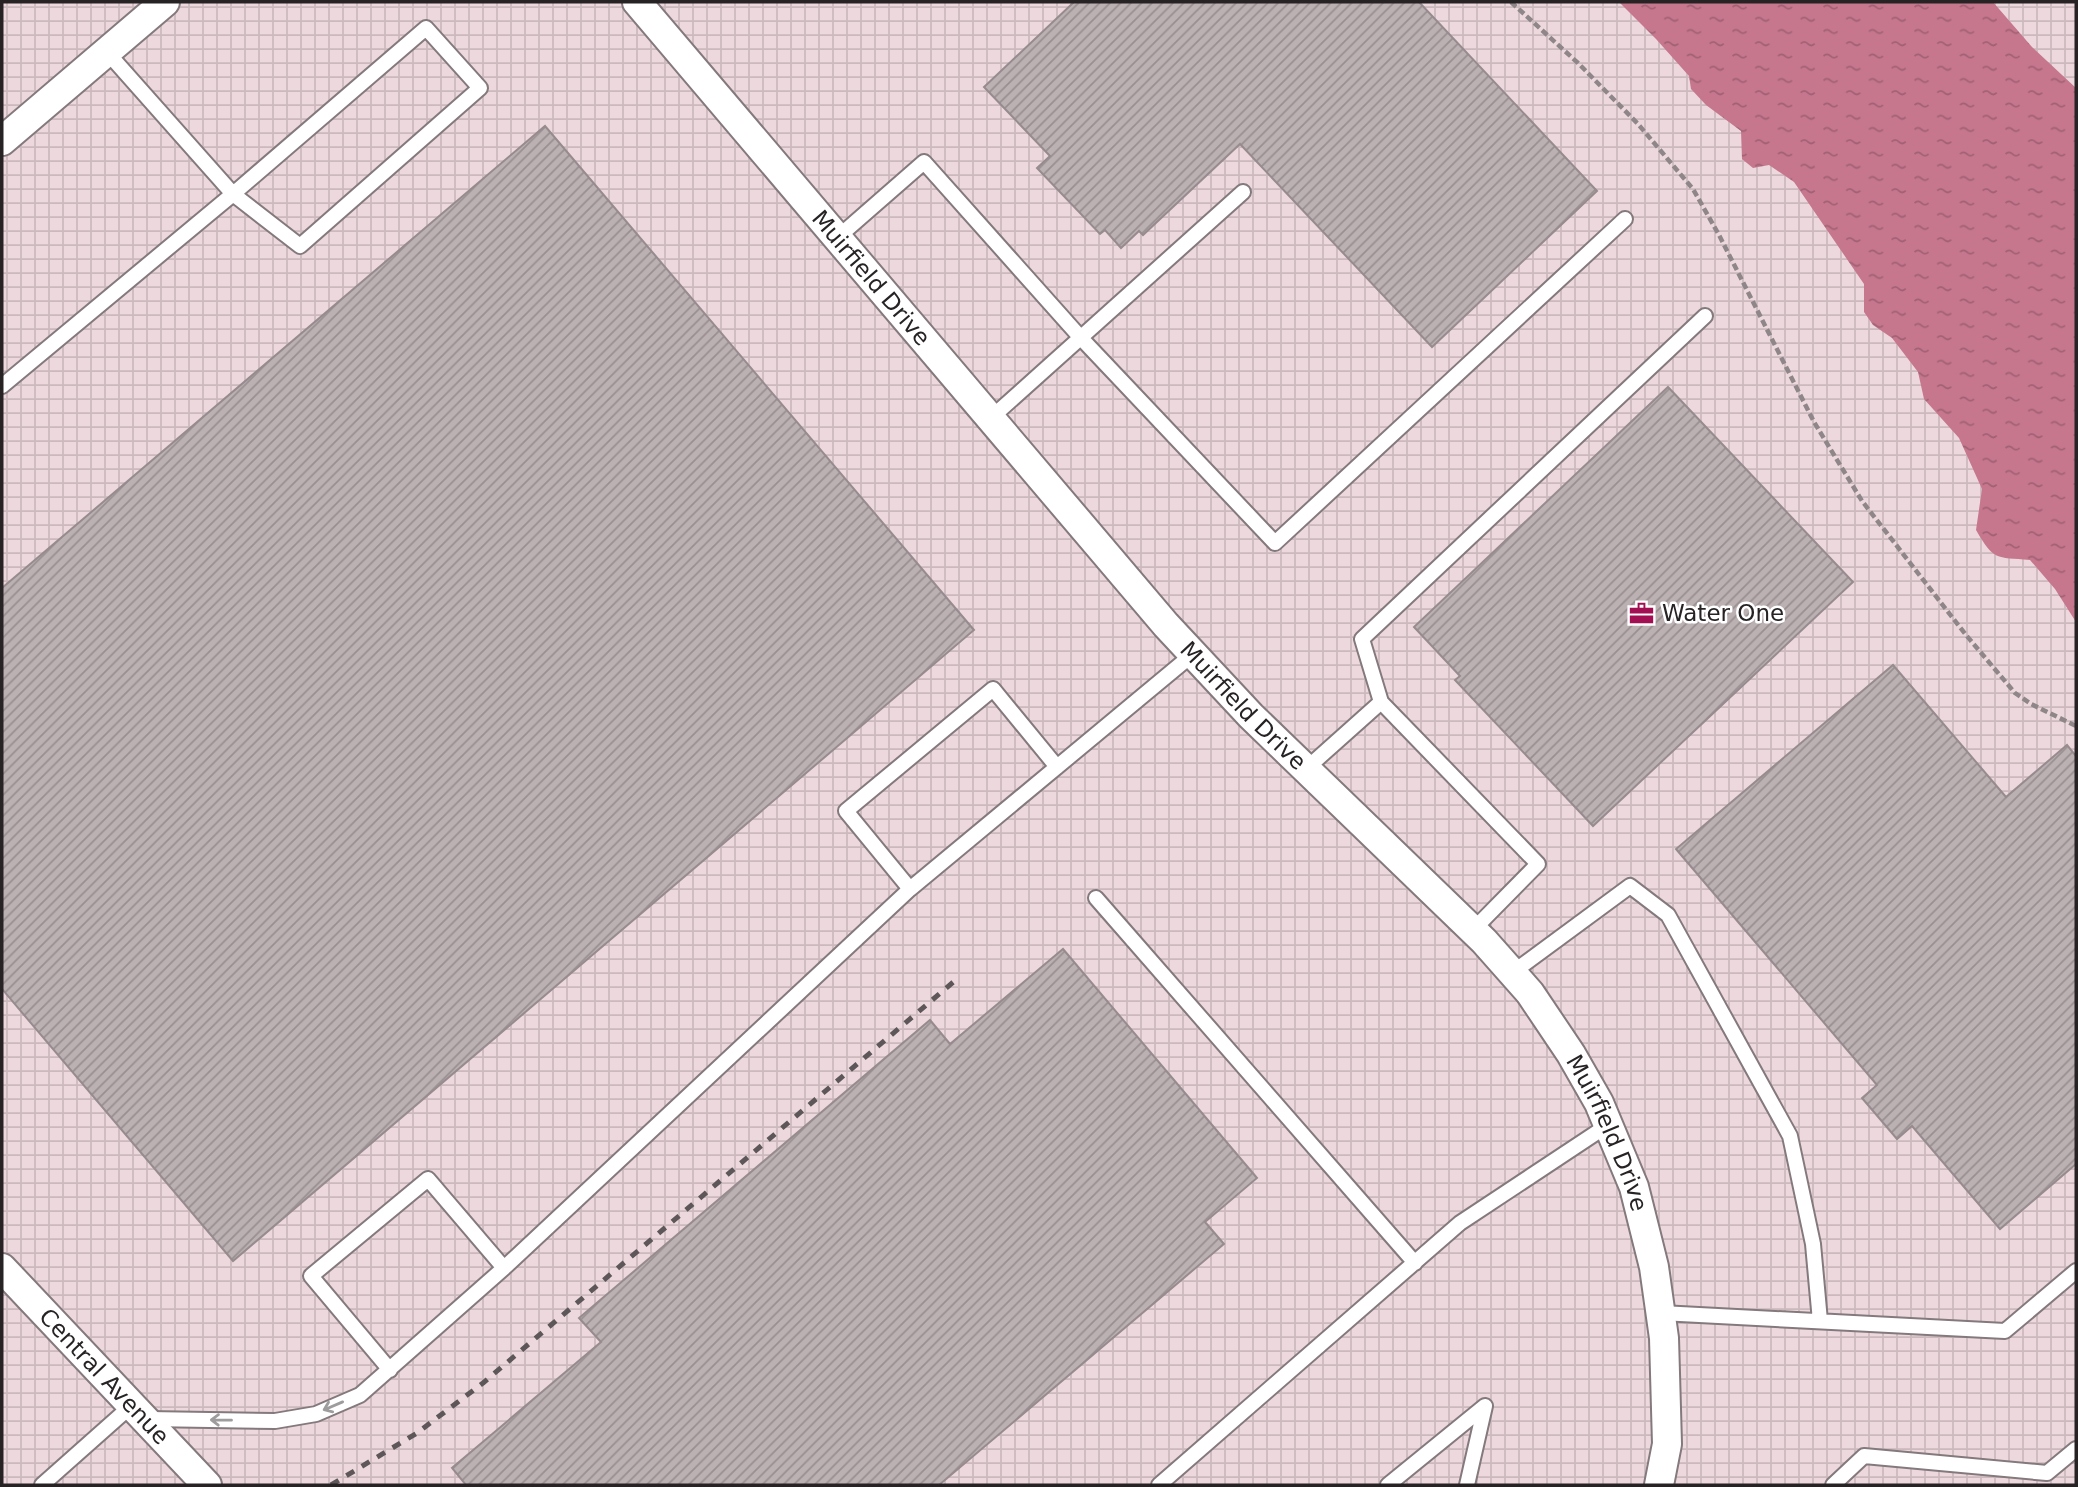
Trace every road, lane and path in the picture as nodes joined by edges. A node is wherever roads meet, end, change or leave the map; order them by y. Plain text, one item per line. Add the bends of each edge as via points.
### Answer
1 (165, 2) edge
2 (637, 2) edge
3 (1511, 2) edge
4 (107, 52) junction
5 (2, 141) edge
6 (1243, 192) dead end
7 (233, 194) junction
8 (1625, 219) dead end
9 (837, 239) junction
10 (1705, 316) dead end
11 (1081, 338) junction
12 (2, 386) edge
13 (990, 418) junction
14 (1193, 654) junction
15 (1381, 702) junction
16 (2076, 726) edge
17 (1057, 767) junction
18 (1306, 769) junction
19 (911, 890) junction
20 (1096, 898) dead end
21 (1473, 930) junction
22 (1512, 973) junction
23 (1608, 1125) junction
24 (1415, 1263) junction
25 (2, 1268) edge
26 (504, 1268) junction
27 (2076, 1271) edge
28 (1661, 1313) junction
29 (1820, 1321) junction
30 (390, 1370) junction
31 (138, 1412) junction
32 (2076, 1449) edge
33 (42, 1485) edge
34 (206, 1485) edge
35 (1159, 1485) edge
36 (1388, 1485) edge
37 (1467, 1485) edge
38 (1659, 1485) edge
39 (1833, 1485) edge

1 - 4 street
2 - 9 street, Muirfield Drive
3 - 16 path via 1621,107 1693,189 1821,433 1863,502 1966,635 2015,693
4 - 5 street
4 - 7 lane
6 - 11 lane
7 - 7 lane via 426,28 480,88 300,246
7 - 12 lane
8 - 11 lane via 1275,542
9 - 11 lane via 925,162
9 - 13 street, Muirfield Drive
10 - 15 lane via 1362,639
11 - 13 lane
13 - 14 street, Muirfield Drive
14 - 17 lane
14 - 18 street, Muirfield Drive
15 - 18 lane
15 - 21 lane via 1538,864
17 - 19 lane
17 - 19 lane via 993,689 846,811
18 - 21 street, Muirfield Drive
19 - 26 lane
20 - 24 lane
21 - 22 street, Muirfield Drive
22 - 23 street, Muirfield Drive via 1571,1054
22 - 29 lane via 1630,886 1668,915 1790,1136 1812,1244
23 - 24 lane via 1460,1223
23 - 28 street, Muirfield Drive via 1633,1187
24 - 35 lane
25 - 31 street, Central Avenue
26 - 30 lane
26 - 30 lane via 428,1179 312,1276
27 - 29 lane via 2005,1331
28 - 29 lane
28 - 38 street, Muirfield Drive via 1667,1444
30 -> 31 lane via 360,1395 316,1414 275,1421
31 - 33 lane
31 - 34 street, Central Avenue
32 - 39 lane via 2047,1473 1864,1456
36 - 37 lane via 1485,1406

